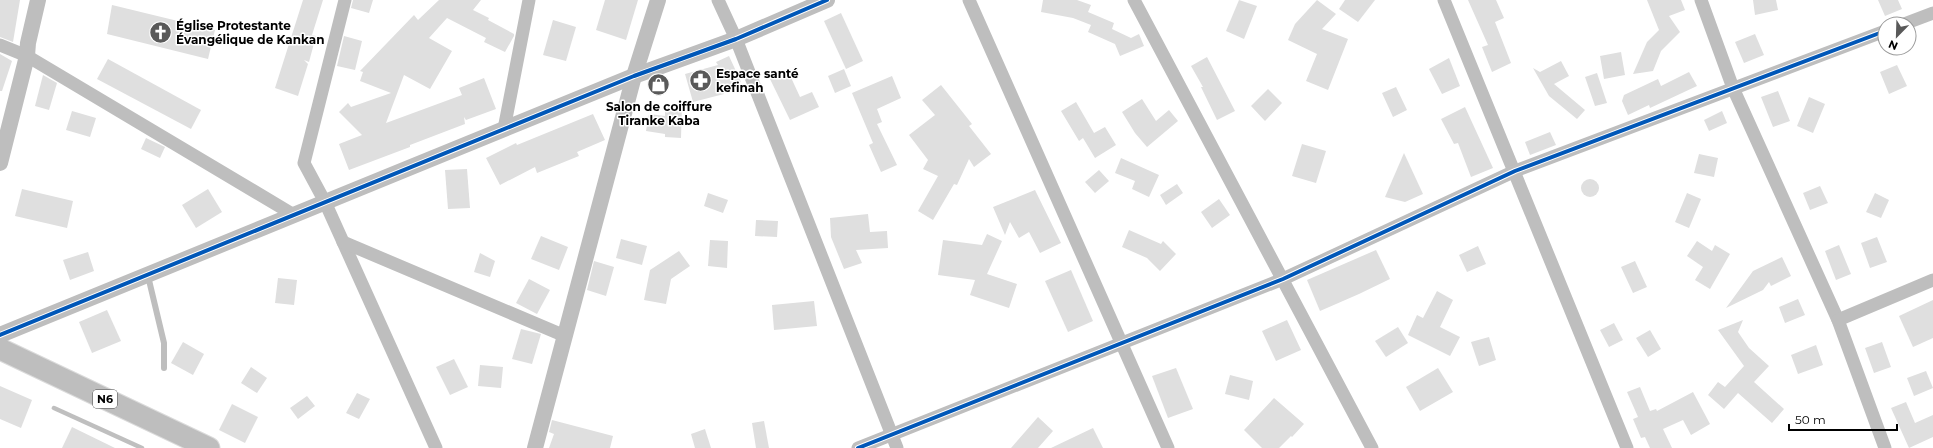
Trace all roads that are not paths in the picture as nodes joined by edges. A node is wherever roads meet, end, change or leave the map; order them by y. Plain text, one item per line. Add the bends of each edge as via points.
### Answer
1 (38, 0) edge
2 (345, 0) edge
3 (529, 0) edge
4 (658, 0) edge
5 (718, 0) edge
6 (827, 0) edge
7 (969, 0) edge
8 (1134, 0) edge
9 (1444, 0) edge
10 (1701, 0) edge
11 (1933, 13) edge
12 (1917, 19) edge
13 (1877, 34) edge
14 (736, 39) junction
15 (0, 46) edge
16 (27, 56) junction
17 (634, 76) junction
18 (1733, 88) junction
19 (504, 129) junction
20 (0, 163) edge
21 (1515, 171) junction
22 (325, 202) junction
23 (294, 215) junction
24 (343, 242) junction
25 (148, 275) junction
26 (1283, 279) junction
27 (1933, 280) edge
28 (1838, 320) junction
29 (0, 335) edge
30 (565, 336) junction
31 (1122, 344) junction
32 (0, 349) edge
33 (0, 363) edge
34 (164, 368) dead end
35 (892, 435) junction
36 (179, 448) edge
37 (209, 448) edge
38 (436, 448) edge
39 (535, 448) edge
40 (858, 448) edge
41 (897, 448) edge
42 (1168, 448) edge
43 (1372, 448) edge
44 (1627, 448) edge
45 (1885, 448) edge

1 - 16 street
2 - 22 street via 304,163
3 - 19 street
4 - 17 street
5 - 14 street
6 - 14 street
7 - 31 street
8 - 26 street
9 - 21 street
10 - 18 street
11 - 12 street
13 - 18 street
14 - 17 street
14 - 35 street
15 - 16 street
16 - 20 street
16 - 23 street
17 - 19 street
17 - 30 street
18 - 21 street
18 - 28 street
19 - 22 street
21 - 26 street
21 - 44 street
22 - 23 street
22 - 24 street
23 - 25 street
24 - 30 street
24 - 38 street
25 - 29 street
25 - 34 lane via 164,343
26 - 31 street
26 - 43 street
27 - 28 street
28 - 45 street
30 - 39 street
31 - 35 street
31 - 42 street
32 - 37 highway, N6
33 - 36 highway, N6
35 - 40 street
35 - 41 street

